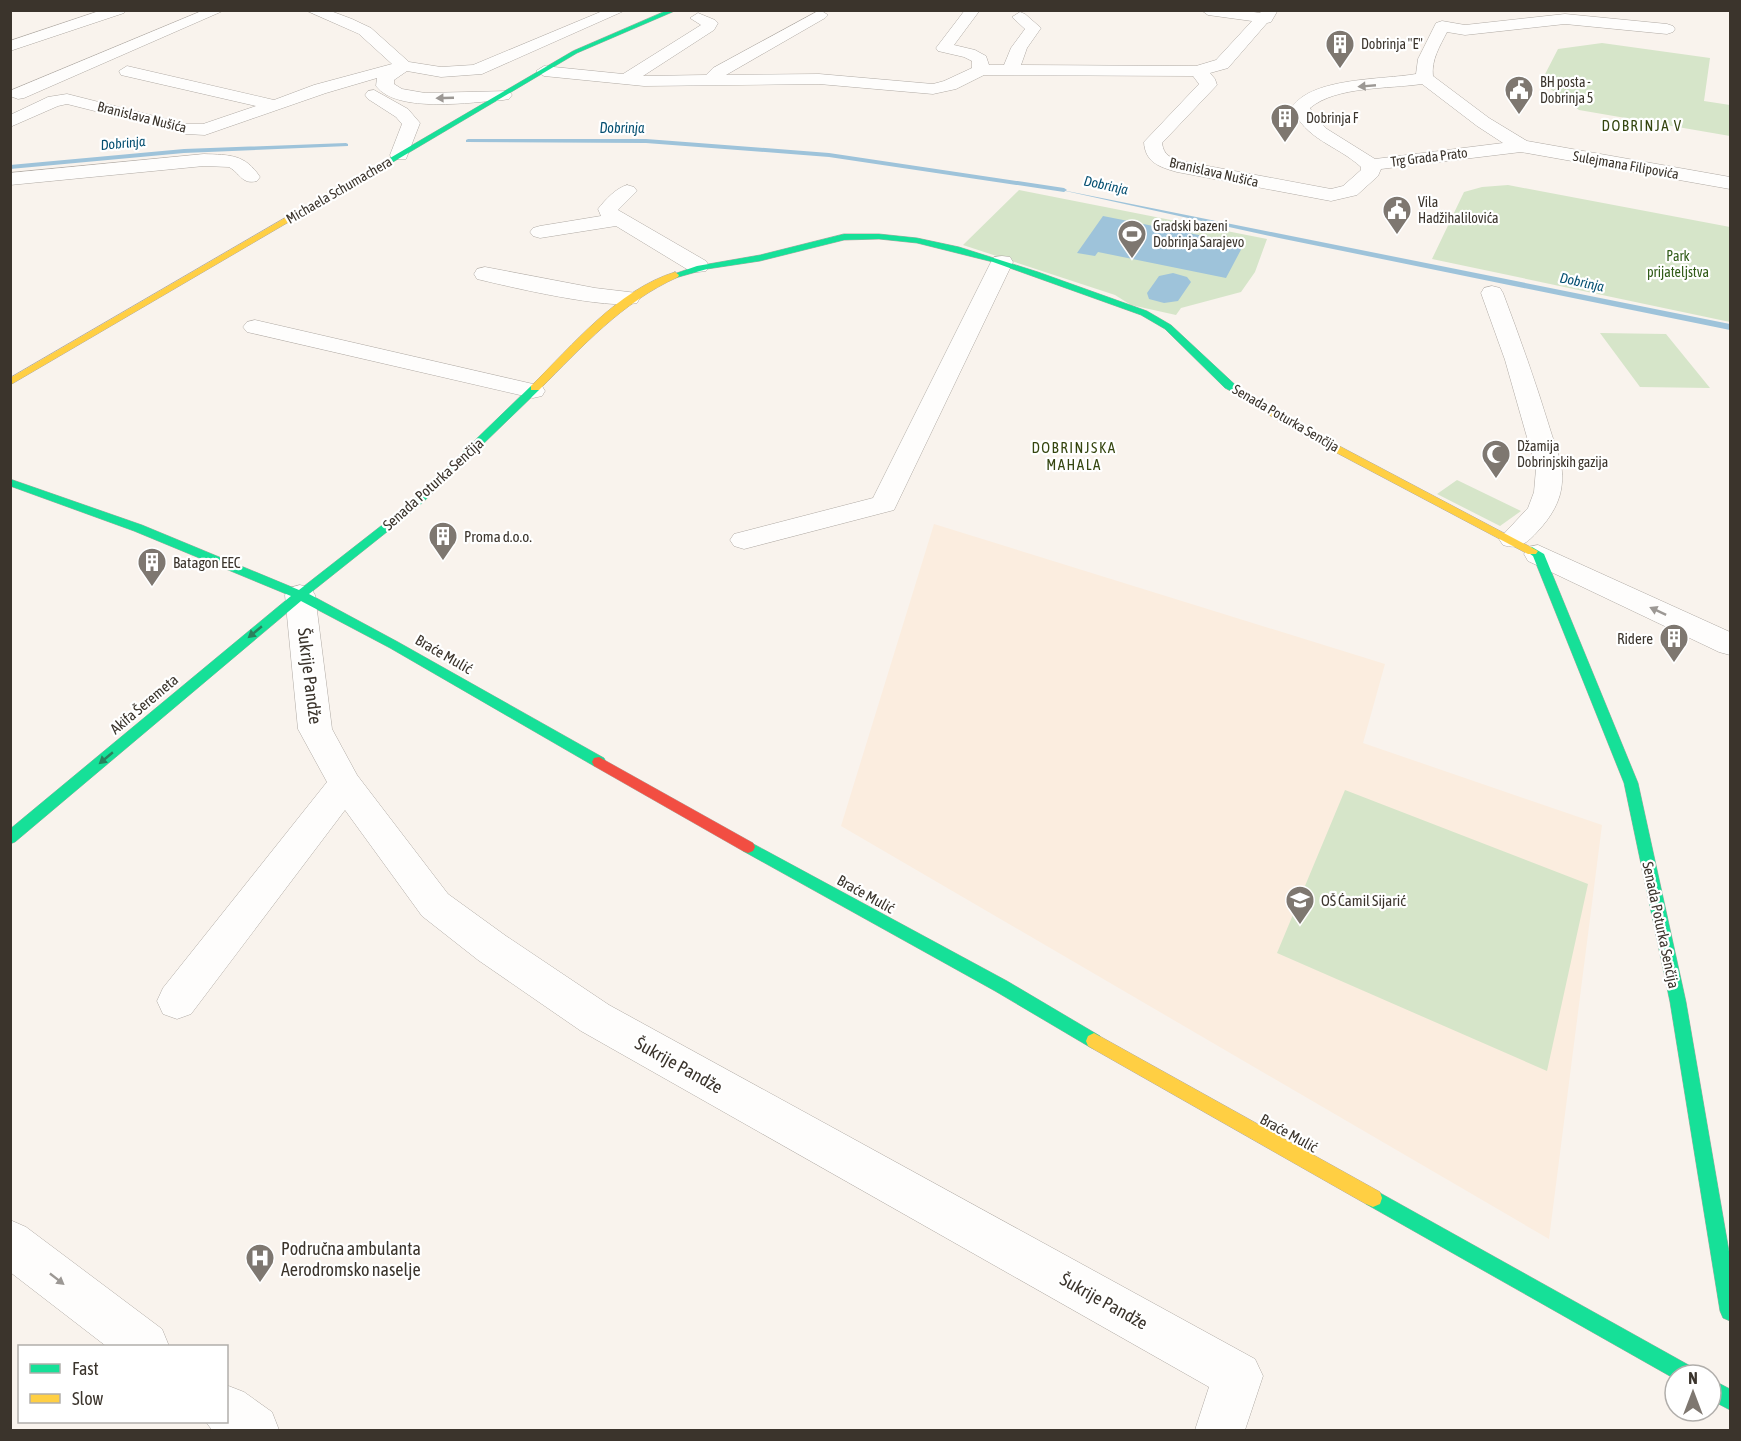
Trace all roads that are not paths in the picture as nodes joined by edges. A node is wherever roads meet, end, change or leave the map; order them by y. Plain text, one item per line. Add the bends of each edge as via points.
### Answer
1 (119, 10) edge
2 (218, 10) edge
3 (312, 10) edge
4 (619, 10) edge
5 (674, 10) edge
6 (973, 10) edge
7 (1208, 10) edge
8 (1268, 14) edge
9 (820, 15) dead end
10 (1020, 17) dead end
11 (698, 18) dead end
12 (1444, 18) edge
13 (1667, 29) dead end
14 (10, 46) edge
15 (404, 66) junction
16 (981, 70) junction
17 (128, 71) dead end
18 (544, 71) junction
19 (1013, 71) junction
20 (1197, 71) junction
21 (1425, 78) junction
22 (626, 79) junction
23 (710, 81) junction
24 (374, 85) junction
25 (503, 95) junction
26 (10, 97) edge
27 (274, 105) junction
28 (10, 122) edge
29 (1521, 146) junction
30 (399, 155) junction
31 (1371, 165) junction
32 (250, 177) dead end
33 (10, 178) edge
34 (1731, 183) edge
35 (627, 191) dead end
36 (619, 219) junction
37 (540, 231) dead end
38 (1002, 262) junction
39 (698, 266) junction
40 (485, 274) dead end
41 (1492, 293) dead end
42 (629, 298) junction
43 (255, 327) dead end
44 (10, 382) edge
45 (533, 392) junction
46 (10, 482) edge
47 (1513, 539) junction
48 (744, 540) dead end
49 (1538, 554) junction
50 (300, 595) junction
51 (1731, 644) edge
52 (345, 784) junction
53 (10, 838) edge
54 (177, 1001) dead end
55 (10, 1243) edge
56 (1731, 1311) edge
57 (142, 1345) edge
58 (1666, 1363) edge
59 (228, 1412) edge
60 (254, 1431) edge
61 (1220, 1431) edge

1 - 14 street
2 - 26 street
3 - 15 street via 365,31
4 - 15 street via 476,70 441,72
5 - 18 street, Michaela Schumachera via 604,38
6 - 16 street via 944,48 976,55
7 - 8 street
8 - 20 street via 1222,64
9 - 23 street via 719,72
10 - 19 street via 1033,28 1016,53
11 - 22 street via 708,21 708,27
12 - 13 street via 1465,30 1565,19
12 - 21 street via 1422,71
15 - 24 street
16 - 19 street
16 - 23 street via 933,89 819,79
17 - 27 street
18 - 22 street
18 - 25 street, Michaela Schumachera
19 - 20 street
20 - 31 street, Branislava Nušića via 1208,85 1153,142 1154,153 1161,160 1331,195 1350,191 1371,172
21 - 29 street
21 -> 31 street, Trg Grada Prato via 1330,91 1306,100 1301,107 1308,124
22 - 23 street
25 -> 24 street via 420,98
24 - 27 street, Branislava Nušića via 308,93
24 - 30 street via 411,123
25 - 30 street, Michaela Schumachera
27 - 28 street, Branislava Nušića via 205,130 186,129 67,99 54,101
29 - 31 street, Trg Grada Prato
29 - 34 street, Sulejmana Filipovića
30 - 44 street, Michaela Schumachera
32 - 33 street via 245,167 228,160 204,160
35 - 36 street via 608,209
36 - 37 street
36 - 39 street
38 - 39 street, Senada Poturka Senčija via 905,239 869,236 842,237 757,259
38 - 47 street, Senada Poturka Senčija via 1144,313 1168,327 1229,386 1296,427
38 - 48 street via 884,504
39 - 42 street, Senada Poturka Senčija via 657,281
40 - 42 street
41 - 47 street via 1517,360 1549,469 1550,488 1538,517
42 - 45 street, Senada Poturka Senčija
43 - 45 street
45 - 50 street, Senada Poturka Senčija via 413,506
46 - 50 street, Braće Mulić via 138,528
47 - 49 street, Senada Poturka Senčija
51 -> 49 street, Senada Poturka Senčija
49 - 56 street, Senada Poturka Senčija via 1631,783 1678,1002
50 - 52 street, Šukrije Pandže via 315,729
50 -> 53 street, Akifa Šeremeta
50 - 58 street, Braće Mulić
52 - 54 street
52 - 61 street, Šukrije Pandže via 435,905 595,1018 1238,1376
55 -> 57 street
59 - 60 street

